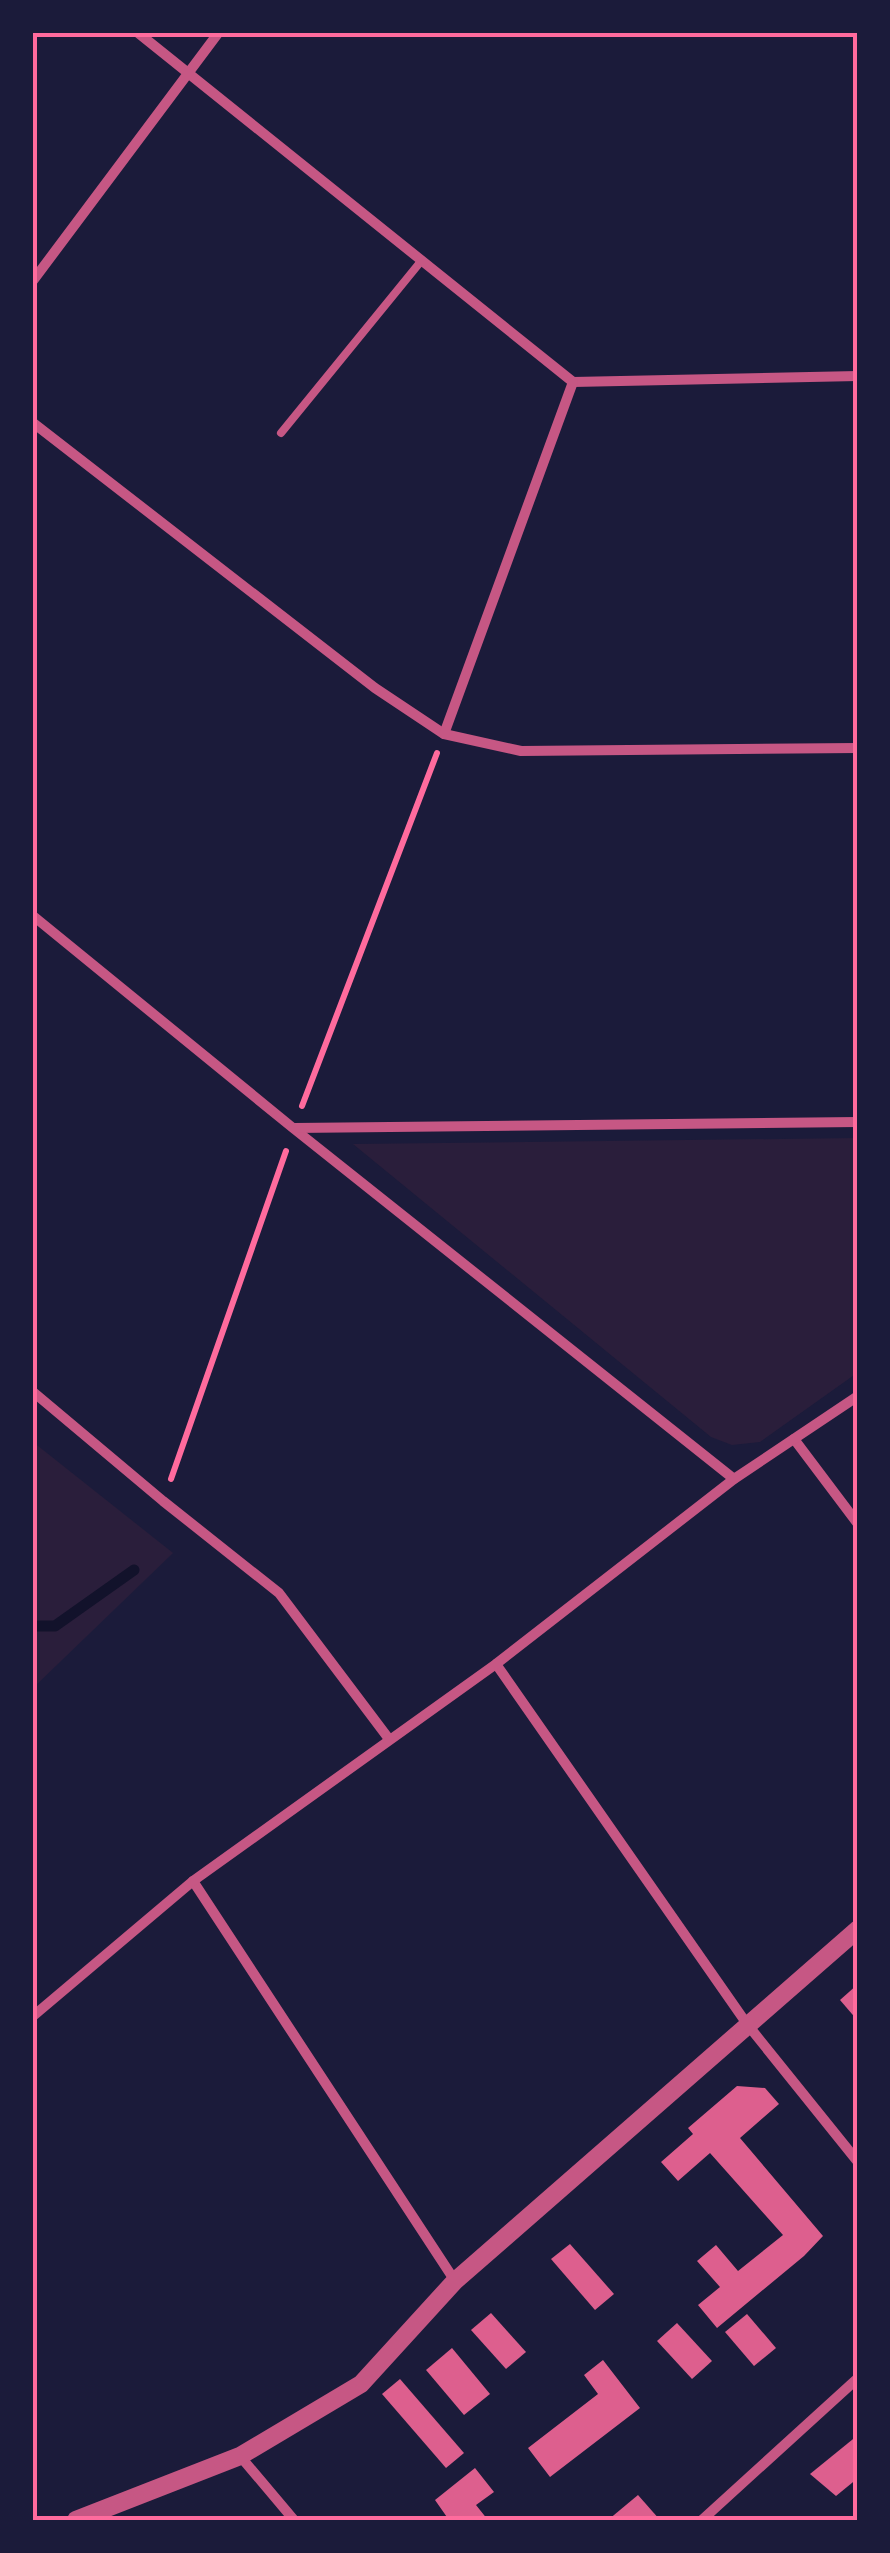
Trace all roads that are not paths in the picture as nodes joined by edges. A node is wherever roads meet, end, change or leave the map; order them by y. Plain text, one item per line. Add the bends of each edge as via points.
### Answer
1 (136, 32) edge
2 (218, 32) edge
3 (188, 73) junction
4 (422, 260) junction
5 (32, 282) edge
6 (858, 376) edge
7 (574, 382) junction
8 (32, 422) edge
9 (281, 434) dead end
10 (444, 734) junction
11 (858, 748) edge
12 (32, 915) edge
13 (858, 1122) edge
14 (294, 1128) junction
15 (32, 1391) edge
16 (858, 1396) edge
17 (794, 1439) junction
18 (734, 1479) junction
19 (858, 1524) edge
20 (496, 1664) junction
21 (389, 1739) junction
22 (194, 1880) junction
23 (858, 1929) edge
24 (32, 2016) edge
25 (747, 2024) junction
26 (858, 2162) edge
27 (456, 2282) junction
28 (858, 2378) edge
29 (240, 2456) junction
30 (76, 2520) edge
31 (294, 2520) edge
32 (702, 2520) edge

1 - 3 street
2 - 3 street
3 - 4 street
3 - 5 street
4 - 7 street
4 - 9 lane
6 - 7 street
7 - 10 street
8 - 10 street
10 - 11 street via 522,751
12 - 14 street
13 - 14 street
14 - 18 street
15 - 21 street via 280,1592
16 - 17 street
17 - 18 street
17 - 19 street
18 - 20 street
20 - 21 street
20 - 25 street
21 - 22 street
22 - 24 street
22 - 27 street
23 - 25 street
25 - 26 street
25 - 27 street
27 - 29 street via 361,2384
28 - 32 street
29 - 30 street
29 - 31 street

